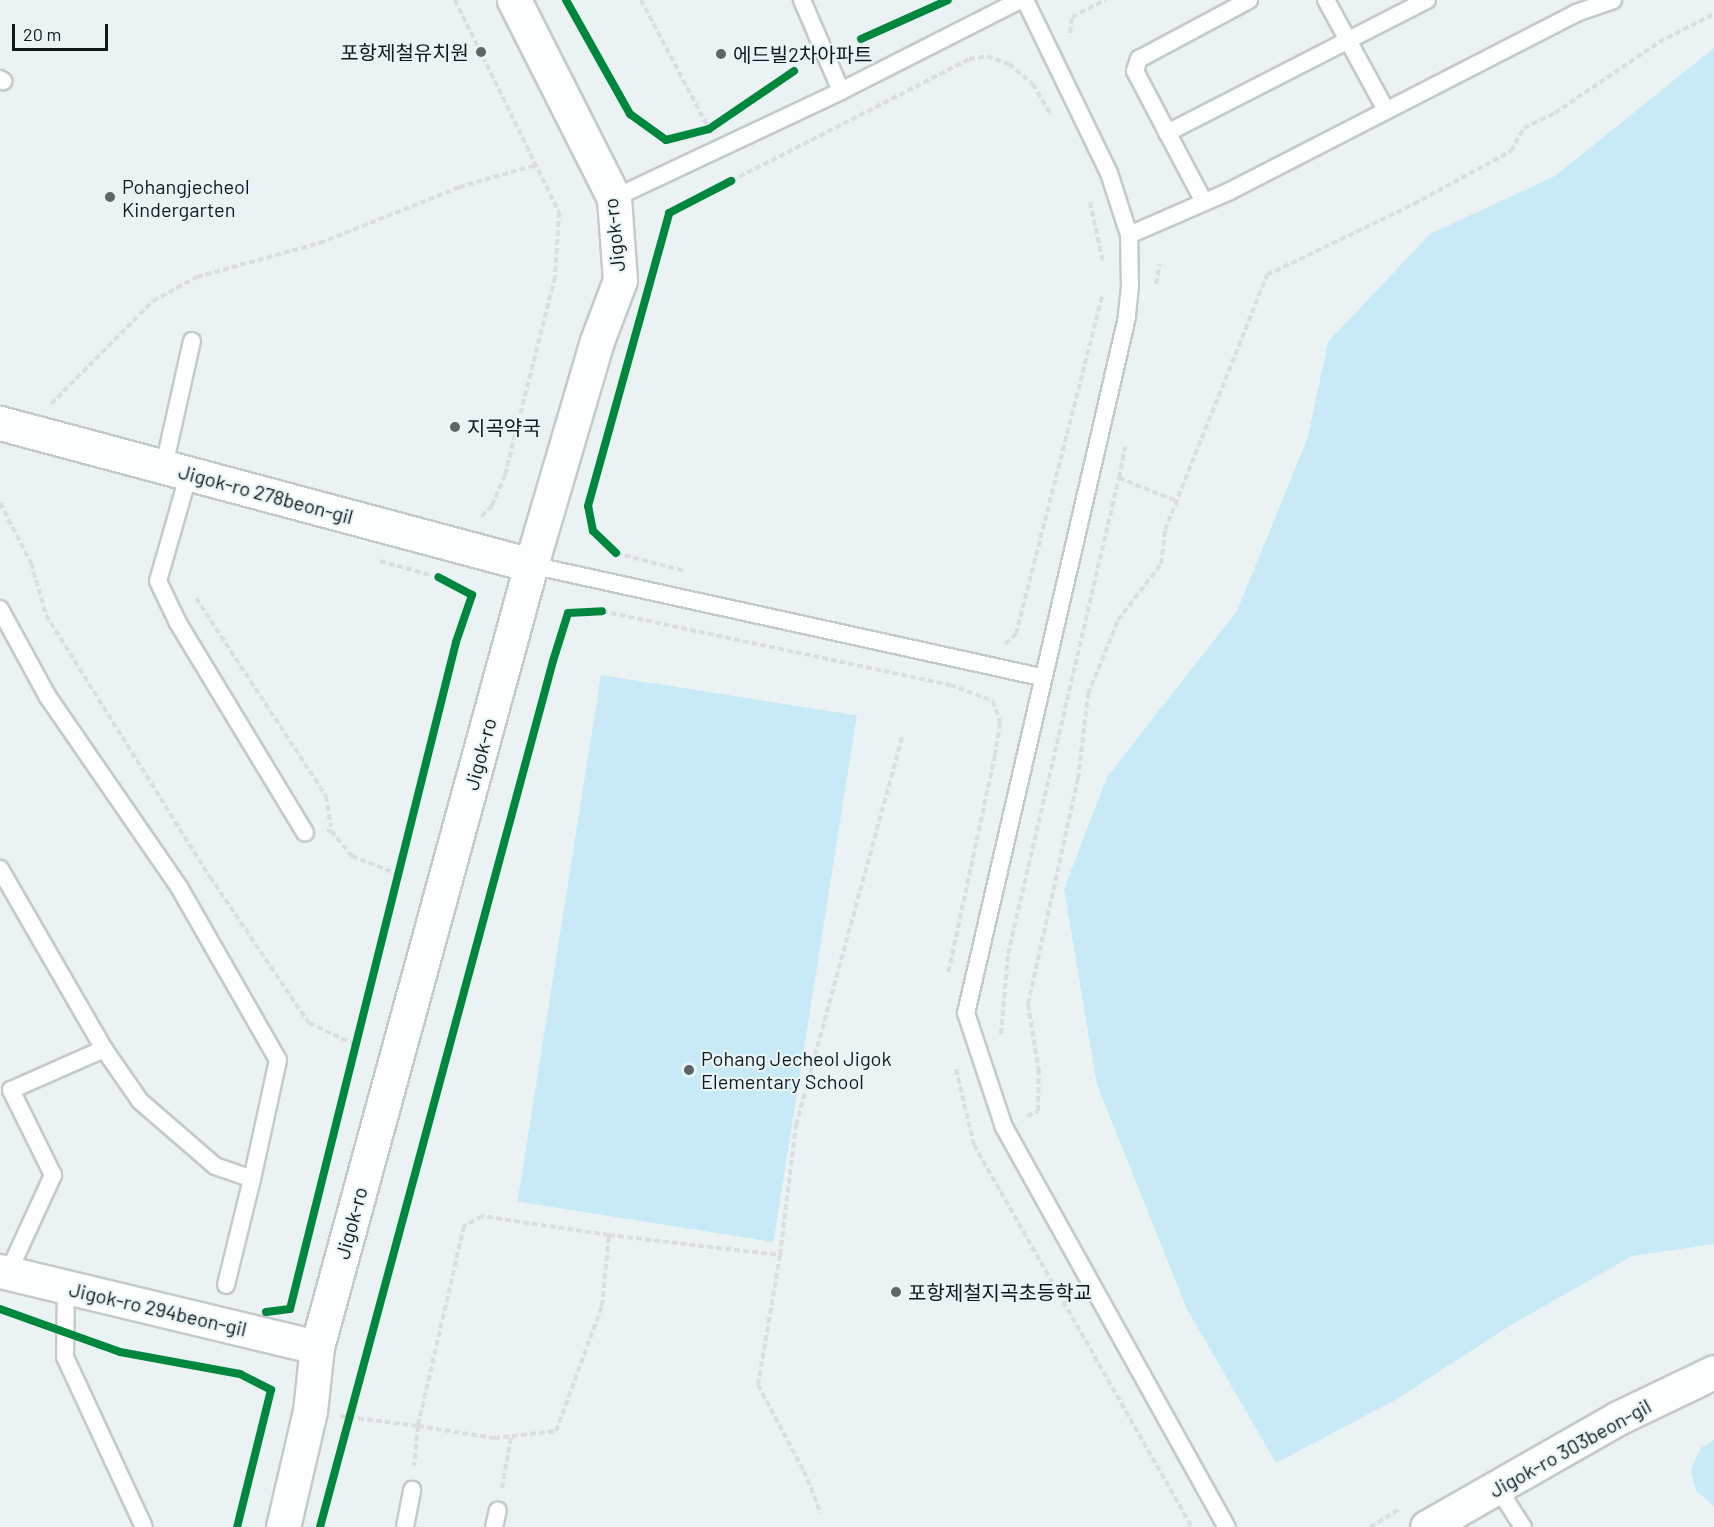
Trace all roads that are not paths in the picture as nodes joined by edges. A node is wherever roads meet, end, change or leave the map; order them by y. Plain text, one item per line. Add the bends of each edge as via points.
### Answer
1 (514, 0) edge
2 (802, 0) edge
3 (1020, 0) edge
4 (1025, 0) edge
5 (1249, 0) edge
6 (1326, 0) edge
7 (1427, 0) edge
8 (1613, 0) edge
9 (1572, 7) edge
10 (1348, 40) junction
11 (841, 91) junction
12 (1386, 110) junction
13 (1167, 133) junction
14 (614, 198) junction
15 (1204, 202) junction
16 (1129, 235) junction
17 (192, 341) dead end
18 (0, 423) edge
19 (177, 469) junction
20 (531, 566) junction
21 (0, 609) edge
22 (1041, 676) junction
23 (305, 833) road end
24 (0, 869) edge
25 (104, 1049) junction
26 (252, 1179) junction
27 (4, 1272) edge
28 (226, 1285) dead end
29 (66, 1287) junction
30 (317, 1347) junction
31 (1714, 1372) edge
32 (1497, 1487) junction
33 (412, 1490) road end
34 (498, 1510) road end
35 (144, 1527) edge
36 (283, 1527) edge
37 (405, 1527) edge
38 (494, 1527) edge
39 (1227, 1527) edge
40 (1427, 1527) edge
41 (1523, 1527) edge

1 - 14 main road, Jigok-ro
2 - 11 lane
3 - 11 lane
4 - 16 lane via 1109,173
5 - 13 lane via 1139,58 1135,71
6 - 10 lane
7 - 10 lane
8 - 9 lane
9 - 12 lane
10 - 12 lane
10 - 13 lane
11 - 14 lane
12 - 15 lane
13 - 15 lane
14 - 20 main road, Jigok-ro via 620,280 597,341
15 - 16 lane
16 - 22 lane via 1127,317
17 - 19 lane
18 - 19 main road, Jigok-ro 278beon-gil
19 - 20 main road, Jigok-ro 278beon-gil
19 - 23 lane via 158,581 178,622
20 - 22 lane
20 - 30 main road, Jigok-ro
21 - 26 lane via 48,698 179,887 278,1060
22 - 39 lane via 966,1013 1004,1127
24 - 25 lane
25 - 26 lane via 140,1101 215,1166
25 - 27 lane via 11,1090 53,1175
26 - 28 lane
27 - 29 main road, Jigok-ro 294beon-gil
29 - 30 main road, Jigok-ro 294beon-gil
29 - 35 lane via 65,1357
30 - 36 main road, Jigok-ro via 310,1411
31 - 32 main road, Jigok-ro 303beon-gil via 1618,1419
32 - 40 main road, Jigok-ro 303beon-gil
32 - 41 lane
33 - 37 lane
34 - 38 lane

